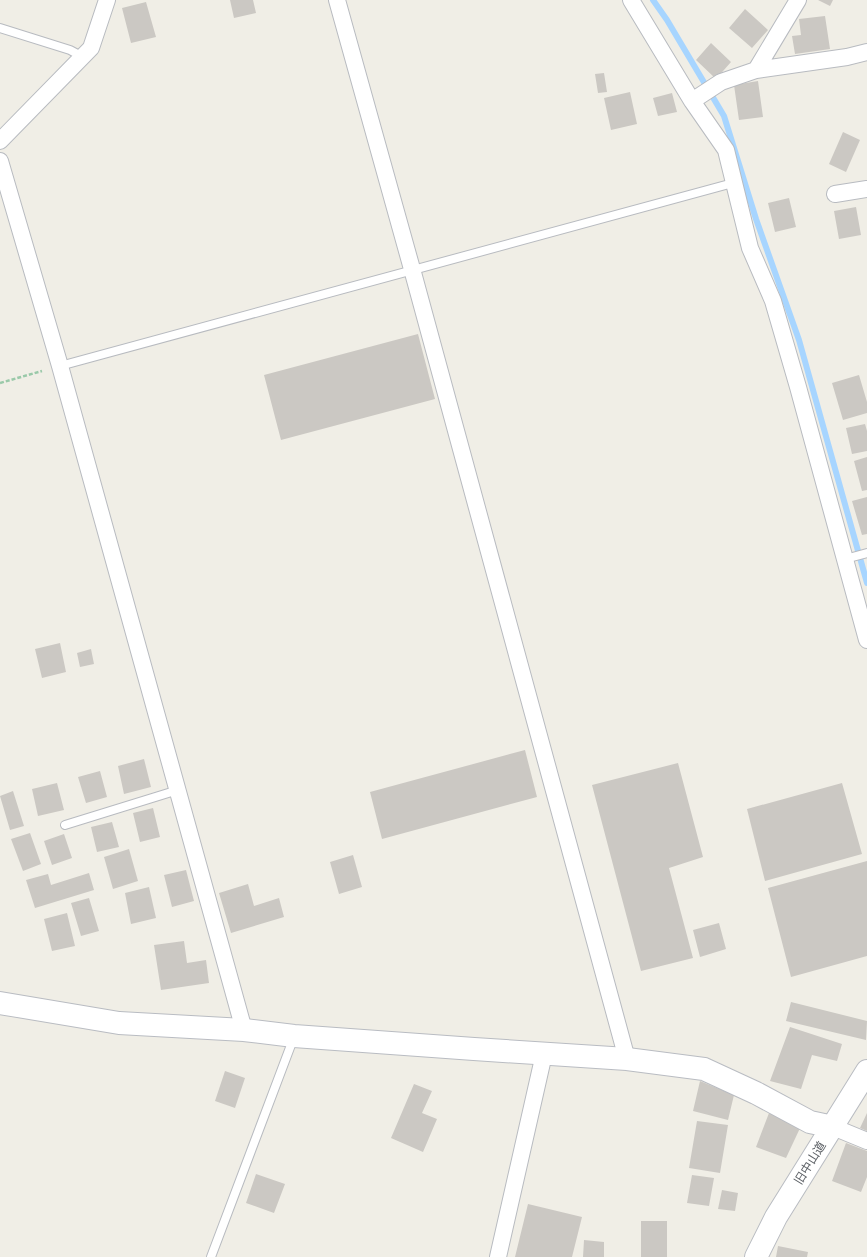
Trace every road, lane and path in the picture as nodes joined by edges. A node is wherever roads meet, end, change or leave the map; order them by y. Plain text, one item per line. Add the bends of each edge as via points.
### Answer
1 (107, 0) edge
2 (337, 0) edge
3 (631, 0) edge
4 (798, 0) edge
5 (0, 28) edge
6 (867, 52) edge
7 (83, 57) junction
8 (756, 70) junction
9 (692, 101) junction
10 (0, 141) edge
11 (0, 161) edge
12 (734, 183) junction
13 (867, 189) edge
14 (835, 194) dead end
15 (412, 269) junction
16 (60, 366) junction
17 (0, 383) edge
18 (867, 553) edge
19 (845, 559) junction
20 (867, 640) edge
21 (178, 790) junction
22 (65, 825) dead end
23 (0, 1003) edge
24 (244, 1030) junction
25 (294, 1036) junction
26 (544, 1054) junction
27 (628, 1059) junction
28 (867, 1071) edge
29 (833, 1126) junction
30 (867, 1141) edge
31 (211, 1257) edge
32 (498, 1257) edge
33 (756, 1257) edge

1 - 7 street via 91,48
2 - 15 street
3 - 9 street
4 - 8 street
5 - 7 lane via 70,50
6 - 8 street
7 - 10 street
8 - 9 street via 721,82
9 - 12 street via 726,150
11 - 16 street
12 - 15 lane
12 - 19 street via 750,248 773,301
13 - 14 street
15 - 16 lane
15 - 27 street
16 - 17 path
16 - 21 street
18 - 19 lane
19 - 20 street
21 - 22 lane
21 - 24 street
23 - 24 street via 119,1023
24 - 25 street
25 - 26 street
25 - 31 lane
26 - 27 street
26 - 32 street
27 - 29 street via 704,1069 810,1122
28 - 29 street, 旧中山道
29 - 30 street
29 - 33 street, 旧中山道 via 776,1217

